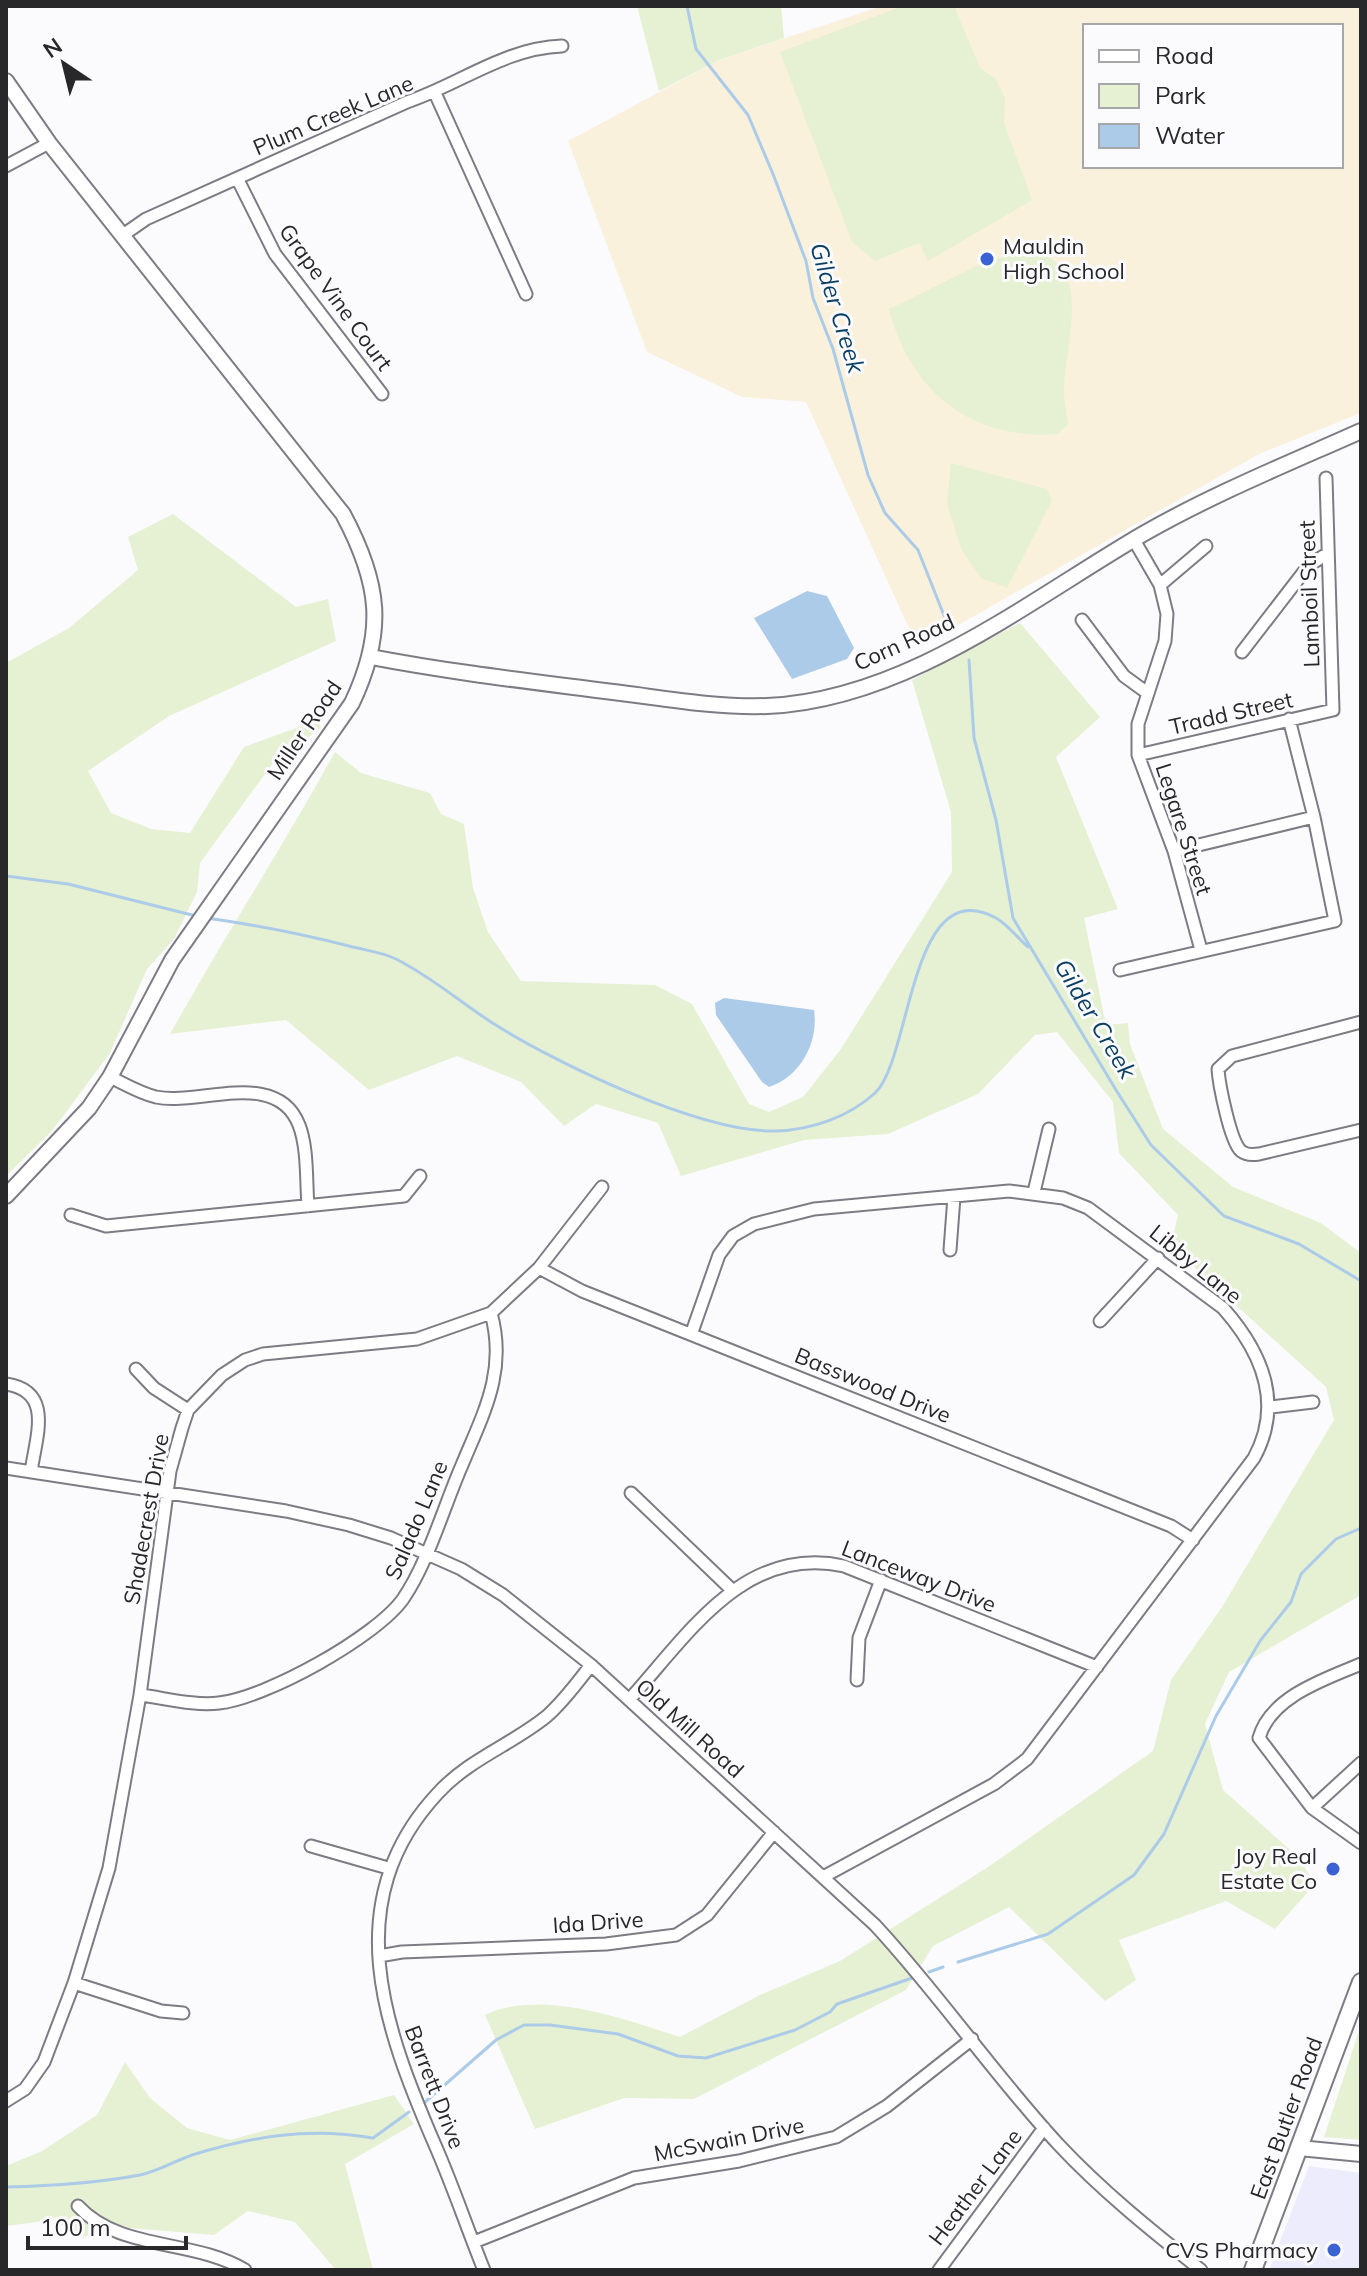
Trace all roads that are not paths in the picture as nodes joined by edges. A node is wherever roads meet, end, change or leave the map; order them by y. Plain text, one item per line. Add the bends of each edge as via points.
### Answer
1 (562, 46) dead end
2 (6, 81) edge
3 (435, 93) junction
4 (49, 143) junction
5 (6, 166) edge
6 (238, 180) junction
7 (123, 235) junction
8 (526, 294) dead end
9 (382, 394) dead end
10 (1361, 431) edge
11 (1326, 478) dead end
12 (1134, 540) junction
13 (1206, 546) dead end
14 (1327, 554) junction
15 (1160, 585) junction
16 (1082, 620) dead end
17 (1242, 652) dead end
18 (371, 657) junction
19 (1146, 692) junction
20 (1333, 710) joint
21 (1289, 719) junction
22 (1138, 755) junction
23 (1314, 817) junction
24 (1174, 851) junction
25 (1201, 950) junction
26 (1120, 970) dead end
27 (1361, 1022) edge
28 (110, 1077) junction
29 (1049, 1129) dead end
30 (1361, 1130) edge
31 (420, 1176) dead end
32 (602, 1187) dead end
33 (1034, 1192) junction
34 (6, 1196) edge
35 (954, 1197) junction
36 (308, 1206) junction
37 (71, 1215) dead end
38 (950, 1250) dead end
39 (1158, 1258) junction
40 (539, 1268) junction
41 (491, 1313) junction
42 (1100, 1321) dead end
43 (692, 1332) junction
44 (136, 1369) dead end
45 (6, 1384) edge
46 (1313, 1402) dead end
47 (1271, 1407) junction
48 (188, 1410) junction
49 (6, 1468) edge
50 (31, 1472) junction
51 (168, 1492) junction
52 (631, 1493) dead end
53 (1193, 1540) junction
54 (425, 1552) junction
55 (881, 1580) junction
56 (732, 1590) junction
57 (1361, 1664) edge
58 (591, 1665) junction
59 (1097, 1667) junction
60 (857, 1680) dead end
61 (140, 1695) junction
62 (629, 1700) junction
63 (1361, 1763) edge
64 (1312, 1808) junction
65 (774, 1832) junction
66 (1361, 1843) edge
67 (311, 1846) dead end
68 (388, 1868) junction
69 (823, 1877) junction
70 (379, 1956) junction
71 (1361, 1982) edge
72 (74, 1983) junction
73 (183, 2013) dead end
74 (972, 2039) junction
75 (6, 2101) edge
76 (1044, 2128) junction
77 (1299, 2148) junction
78 (1361, 2154) edge
79 (78, 2206) dead end
80 (474, 2242) junction
81 (245, 2270) edge
82 (484, 2270) edge
83 (939, 2270) edge
84 (1201, 2270) edge
85 (1253, 2270) edge

1 - 3 street, Plum Creek Lane via 522,50
2 - 4 street, Miller Road
3 - 6 street, Plum Creek Lane
3 - 8 street
4 - 5 street
4 - 7 street, Miller Road
6 - 7 street, Plum Creek Lane via 146,219
6 - 9 street, Grape Vine Court via 275,254
7 - 18 street, Miller Road via 343,514 361,548 373,595
10 - 12 street, Corn Road via 1276,466
11 - 14 street, Lamboil Street
12 - 15 street, Legare Street
12 - 18 street, Corn Road via 922,663 852,689 767,706 683,700
13 - 15 street
14 - 17 street via 1309,565
14 - 20 street, Lamboil Street
15 - 19 street, Legare Street via 1167,614 1165,641
16 - 19 street via 1124,676
18 - 28 street, Miller Road via 352,703 203,915 146,1004
19 - 22 street, Legare Street
20 - 21 street, Tradd Street
21 - 22 street, Tradd Street
21 - 23 street
22 - 24 street, Legare Street
23 - 24 street
23 - 25 street via 1335,921
24 - 25 street, Legare Street
25 - 26 street
27 - 30 street via 1232,1056 1221,1063 1218,1076 1232,1133 1245,1153
28 - 34 street, Miller Road via 68,1134
28 - 36 street via 157,1097 272,1097 300,1126
29 - 33 street
31 - 36 street via 404,1196
32 - 40 street, Shadecrest Drive
33 - 35 street, Libby Lane
33 - 39 street, Libby Lane via 1088,1208
35 - 38 street
35 - 43 street, Libby Lane via 814,1209 740,1231 719,1255
36 - 37 street via 106,1226
39 - 42 street
39 - 47 street, Libby Lane via 1237,1324 1258,1360
40 - 41 street, Shadecrest Drive
40 - 43 street, Basswood Drive via 582,1291
41 - 48 street, Shadecrest Drive via 417,1339 263,1354 222,1375
41 - 54 street, Salado Lane via 497,1369
43 - 53 street, Basswood Drive via 1171,1526
44 - 48 street
45 - 50 street via 24,1386 36,1397
46 - 47 street
47 - 53 street via 1254,1458
48 - 51 street, Shadecrest Drive
49 - 50 street, Old Mill Road
50 - 51 street, Old Mill Road
51 - 54 street, Old Mill Road via 349,1525
51 - 61 street, Shadecrest Drive
52 - 56 street
53 - 59 street
54 - 58 street, Old Mill Road via 503,1595
54 - 61 street, Salado Lane via 408,1590 384,1620 263,1690 218,1703
55 - 56 street, Lanceway Drive via 844,1566 809,1561 764,1571
55 - 59 street, Lanceway Drive
55 - 60 street via 859,1638
56 - 62 street, Lanceway Drive
57 - 64 street via 1282,1704 1262,1729 1259,1738 1265,1749
58 - 62 street, Old Mill Road
58 - 68 street, Barrett Drive via 546,1716 438,1793
59 - 69 street via 1014,1770
61 - 72 street, Shadecrest Drive via 109,1868
62 - 65 street, Old Mill Road
63 - 64 street
64 - 66 street
65 - 69 street, Old Mill Road
65 - 70 street, Ida Drive via 707,1915 676,1935 606,1944
67 - 68 street
68 - 70 street, Barrett Drive
69 - 74 street, Old Mill Road via 911,1964
70 - 80 street, Barrett Drive via 383,2000 400,2062
71 - 77 main road, East Butler Road
72 - 73 street
72 - 75 street, Shadecrest Drive via 38,2074
74 - 76 street, Old Mill Road
74 - 80 street, McSwain Drive via 887,2106 836,2137 739,2161 634,2178
76 - 83 street, Heather Lane
76 - 84 street, Old Mill Road via 1108,2192
77 - 78 street
77 - 85 main road, East Butler Road
79 - 81 street via 101,2226 210,2254
80 - 82 street, Barrett Drive

